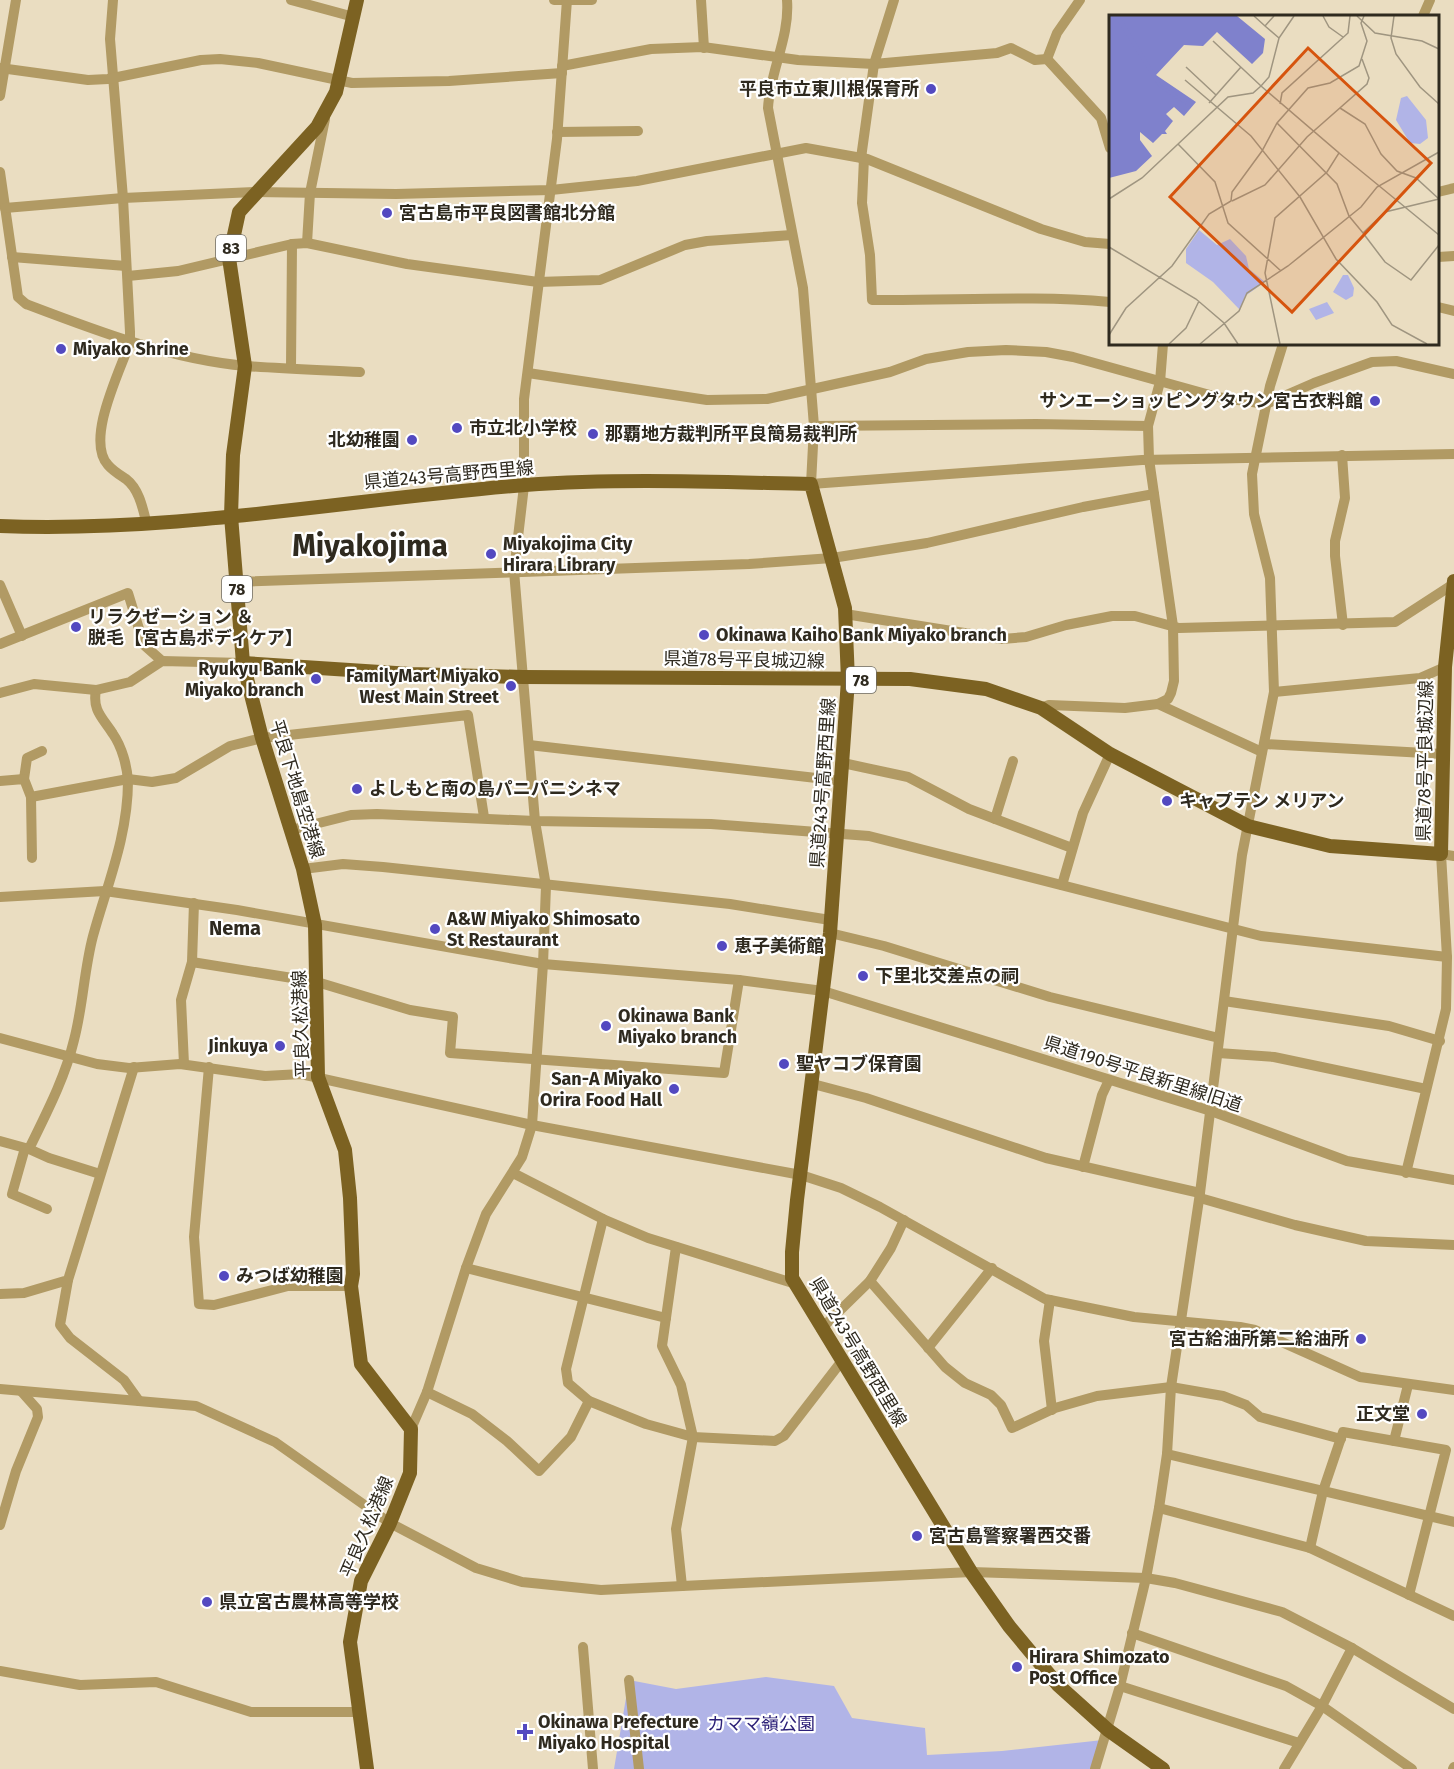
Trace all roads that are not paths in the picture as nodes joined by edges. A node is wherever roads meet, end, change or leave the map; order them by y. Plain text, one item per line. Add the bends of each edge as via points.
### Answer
1 (16, 0) edge
2 (113, 0) edge
3 (291, 0) edge
4 (357, 0) edge
5 (554, 0) edge
6 (591, 0) edge
7 (701, 0) edge
8 (787, 0) edge
9 (894, 0) edge
10 (1080, 0) edge
11 (1430, 0) edge
12 (567, 1) edge
13 (1423, 15) edge
14 (354, 17) junction
15 (704, 48) junction
16 (778, 58) junction
17 (1047, 58) junction
18 (874, 64) junction
19 (3, 69) edge
20 (562, 69) junction
21 (114, 78) junction
22 (339, 81) junction
23 (0, 96) edge
24 (328, 107) junction
25 (638, 131) dead end
26 (557, 132) junction
27 (1109, 145) edge
28 (775, 153) junction
29 (863, 158) junction
30 (0, 172) edge
31 (1454, 188) edge
32 (551, 190) junction
33 (254, 192) junction
34 (1439, 192) edge
35 (310, 193) junction
36 (123, 198) junction
37 (5, 208) junction
38 (792, 235) junction
39 (307, 243) junction
40 (292, 244) junction
41 (1109, 244) edge
42 (1454, 256) edge
43 (12, 257) junction
44 (1439, 257) edge
45 (229, 258) junction
46 (127, 271) junction
47 (538, 282) junction
48 (1109, 302) edge
49 (1439, 307) edge
50 (1454, 310) edge
51 (130, 342) junction
52 (1163, 345) edge
53 (1283, 345) edge
54 (245, 366) junction
55 (291, 368) junction
56 (360, 372) dead end
57 (528, 373) junction
58 (1454, 374) edge
59 (1160, 382) junction
60 (811, 389) junction
61 (1266, 404) junction
62 (814, 426) junction
63 (1148, 426) junction
64 (1454, 454) edge
65 (1342, 455) junction
66 (1256, 457) junction
67 (1149, 459) junction
68 (811, 484) junction
69 (524, 486) junction
70 (1154, 494) junction
71 (231, 516) junction
72 (0, 525) edge
73 (147, 525) junction
74 (832, 558) junction
75 (514, 571) junction
76 (236, 582) junction
77 (1453, 583) edge
78 (0, 585) edge
79 (845, 614) junction
80 (1271, 625) junction
81 (1343, 625) junction
82 (1173, 626) junction
83 (22, 636) junction
84 (0, 644) edge
85 (162, 662) junction
86 (243, 663) junction
87 (1445, 667) junction
88 (523, 677) junction
89 (848, 680) junction
90 (96, 690) junction
91 (1274, 692) junction
92 (0, 693) edge
93 (1158, 704) junction
94 (1041, 708) junction
95 (262, 738) junction
96 (529, 745) junction
97 (1263, 748) junction
98 (42, 751) dead end
99 (1110, 754) junction
100 (1442, 754) junction
101 (1013, 761) dead end
102 (843, 763) junction
103 (24, 779) junction
104 (128, 779) junction
105 (0, 781) edge
106 (842, 782) junction
107 (31, 797) junction
108 (484, 817) junction
109 (995, 819) junction
110 (535, 821) junction
111 (1248, 826) junction
112 (291, 830) junction
113 (839, 833) junction
114 (1072, 848) junction
115 (1447, 855) edge
116 (32, 858) dead end
117 (303, 868) junction
118 (1062, 885) junction
119 (546, 886) junction
120 (105, 891) junction
121 (0, 897) edge
122 (194, 903) junction
123 (315, 925) junction
124 (830, 926) junction
125 (1234, 929) junction
126 (1447, 957) junction
127 (192, 962) junction
128 (543, 963) junction
129 (739, 981) junction
130 (317, 982) junction
131 (823, 991) junction
132 (1224, 1001) junction
133 (0, 1038) edge
134 (1219, 1038) junction
135 (1440, 1041) junction
136 (1218, 1053) junction
137 (69, 1058) junction
138 (536, 1059) junction
139 (184, 1064) junction
140 (134, 1067) junction
141 (209, 1067) junction
142 (318, 1077) junction
143 (1109, 1080) junction
144 (813, 1084) junction
145 (1426, 1089) junction
146 (1211, 1111) junction
147 (532, 1125) junction
148 (0, 1140) edge
149 (27, 1149) junction
150 (1083, 1167) junction
151 (513, 1173) junction
152 (1406, 1173) junction
153 (100, 1174) junction
154 (801, 1175) junction
155 (1454, 1180) edge
156 (1200, 1195) junction
157 (47, 1209) dead end
158 (603, 1219) junction
159 (904, 1220) junction
160 (1454, 1245) edge
161 (676, 1247) junction
162 (466, 1268) junction
163 (992, 1268) junction
164 (68, 1280) junction
165 (870, 1281) junction
166 (796, 1284) junction
167 (351, 1286) junction
168 (0, 1294) edge
169 (583, 1299) junction
170 (1050, 1300) junction
171 (666, 1318) junction
172 (1181, 1322) junction
173 (821, 1329) junction
174 (928, 1348) junction
175 (842, 1362) junction
176 (1408, 1385) junction
177 (1171, 1387) junction
178 (0, 1389) edge
179 (1454, 1390) edge
180 (21, 1391) junction
181 (427, 1392) junction
182 (139, 1401) junction
183 (589, 1401) junction
184 (1052, 1410) junction
185 (411, 1430) junction
186 (693, 1437) junction
187 (1341, 1439) junction
188 (1394, 1441) junction
189 (1167, 1454) junction
190 (1323, 1491) junction
191 (1159, 1508) junction
192 (1429, 1516) junction
193 (1454, 1522) edge
194 (390, 1523) junction
195 (0, 1525) edge
196 (1310, 1548) junction
197 (971, 1572) junction
198 (1146, 1578) junction
199 (682, 1586) junction
200 (1409, 1595) junction
201 (1454, 1616) edge
202 (1132, 1634) junction
203 (584, 1647) dead end
204 (1352, 1648) junction
205 (0, 1671) edge
206 (629, 1680) dead end
207 (1120, 1686) junction
208 (1322, 1706) junction
209 (1454, 1709) edge
210 (358, 1712) junction
211 (1107, 1730) junction
212 (1299, 1743) junction
213 (367, 1769) edge
214 (593, 1769) edge
215 (639, 1769) edge
216 (1095, 1769) edge
217 (1163, 1769) edge
218 (1284, 1769) edge
219 (1412, 1769) edge

1 - 19 street
2 - 21 street via 110,39
3 - 14 street
4 - 14 main road, 83
5 - 12 street
6 - 12 street
7 - 15 street
8 - 16 street
9 - 18 street
10 - 17 street via 1057,33
11 - 13 street
12 - 20 street
14 - 22 main road, 83
15 - 16 street
15 - 20 street via 651,50
16 - 18 street
16 - 28 street via 768,108
17 - 18 street via 1035,60 1011,48 997,53
17 - 27 street via 1101,118
18 - 29 street
19 - 21 street via 88,80
19 - 23 street
20 - 22 street via 449,81
20 - 26 street
21 - 22 street via 191,61 220,59
21 - 36 street
22 - 24 main road, 83
24 - 33 main road, 83 via 317,127
24 - 35 street
25 - 26 street
26 - 32 street
28 - 29 street via 806,148
28 - 32 street via 637,181
28 - 38 street
29 - 41 street via 1041,229 1085,242
29 - 48 street via 862,203 872,300 1048,297
30 - 37 street
31 - 34 street
32 - 35 street
32 - 47 street
33 - 35 street
33 - 36 street
33 - 45 main road, 83 via 239,212
35 - 39 street
36 - 37 street
36 - 46 street
37 - 43 street
38 - 47 street via 685,245 600,280
38 - 60 street via 803,288
39 - 40 street
39 - 47 street via 407,264
40 - 45 street
40 - 55 street
42 - 44 street
43 - 46 street
43 - 51 street via 18,297 26,304
45 - 46 street via 178,271
45 - 54 main road, 83
46 - 51 street
47 - 57 street
49 - 50 street
51 - 54 street
51 - 73 street via 100,426 99,442 107,465 135,489
52 - 59 street
53 - 61 street
54 - 55 street
54 - 71 main road, 83 via 233,455
55 - 56 street
57 - 60 street via 707,400 767,399
57 - 69 street via 524,399
58 - 61 street via 1396,361 1372,362
59 - 60 street via 1073,357 1006,350 926,359 890,372
59 - 61 street
59 - 63 street
60 - 62 street
61 - 66 street
62 - 63 street
62 - 68 street
63 - 67 street
64 - 65 street
65 - 66 street
65 - 81 street via 1345,498 1335,556
66 - 67 street
66 - 80 street via 1253,505 1270,578
67 - 68 street
67 - 70 street
68 - 69 main road, 県道243号高野西里線 via 590,481
68 - 74 main road, 県道243号高野西里線
69 - 71 main road, 県道243号高野西里線
69 - 75 street
70 - 74 street via 927,543
70 - 82 street
71 - 73 main road, 県道243号高野西里線
71 - 76 main road, 78
72 - 73 main road, 県道243号高野西里線
74 - 75 street
74 - 79 main road, 県道243号高野西里線
75 - 76 street
75 - 88 street
76 - 86 main road, 78
77 - 81 street via 1395,622
77 - 87 main road, 県道78号平良城辺線
78 - 83 street
79 - 82 street via 1002,639 1112,616 1135,616
79 - 89 main road, 県道243号高野西里線
80 - 81 street
80 - 82 street
80 - 91 street
82 - 93 street via 1174,681 1168,699
83 - 84 street
83 - 85 street via 128,593 144,645
85 - 86 street
85 - 90 street via 130,682
86 - 88 main road, 県道78号平良城辺線 / 78
86 - 95 main road, 平良下地島空港線
87 - 91 street via 1420,678
87 - 100 main road, 県道78号平良城辺線
88 - 89 main road, 県道78号平良城辺線 / 78
88 - 96 street
89 - 94 main road, 県道78号平良城辺線 / 78 via 910,680 986,688
89 - 102 main road, 県道243号高野西里線
90 - 92 street via 33,684
90 - 104 street via 94,700 99,718 114,734
91 - 97 street
93 - 94 street
93 - 97 street
94 - 99 main road, 県道78号平良城辺線 / 78
95 - 104 street via 230,746 176,778 152,782
95 - 108 street via 468,715
95 - 112 main road, 平良下地島空港線
96 - 106 street
96 - 110 street
97 - 100 street
97 - 111 street
98 - 103 street via 27,758
99 - 111 main road, 県道78号平良城辺線 / 78
99 - 114 street
100 - 115 main road, 県道78号平良城辺線
101 - 109 street
102 - 106 main road, 県道243号高野西里線
102 - 109 street via 908,777
103 - 105 street
103 - 107 street
104 - 107 street
104 - 120 street via 125,824
106 - 113 main road, 県道243号高野西里線
107 - 116 street
108 - 110 street
108 - 112 street via 351,815
109 - 114 street
110 - 113 street via 711,824
110 - 119 street
111 - 115 main road, 県道78号平良城辺線 / 78 via 1330,846
111 - 125 street
112 - 117 main road, 平良下地島空港線
113 - 118 street via 895,841
113 - 124 main road, 県道243号高野西里線
114 - 118 street
115 - 126 street
117 - 119 street via 343,864
117 - 123 main road, 平良下地島空港線
118 - 125 street
119 - 124 street via 730,904
119 - 128 street
120 - 121 street, 県道190号平良新里線旧道
120 - 122 street, 県道190号平良新里線旧道
120 - 137 street via 87,960
122 - 123 street, 県道190号平良新里線旧道
122 - 127 street
123 - 128 street, 県道190号平良新里線旧道
123 - 130 main road, 平良久松港線
124 - 131 main road, 県道243号高野西里線
124 - 134 street via 1050,997
125 - 126 street via 1282,939
125 - 132 street
126 - 135 street via 1446,1010
127 - 130 street
127 - 139 street via 182,1000
128 - 129 street, 県道190号平良新里線旧道
128 - 138 street
129 - 131 street, 県道190号平良新里線旧道
129 - 138 street via 724,1073
130 - 138 street via 410,1010 453,1017 450,1053
130 - 142 main road, 平良久松港線
131 - 143 street, 県道190号平良新里線旧道
131 - 144 main road, 県道243号高野西里線
132 - 134 street
132 - 135 street via 1389,1026
133 - 137 street
134 - 136 street
135 - 145 street
136 - 145 street via 1274,1057
136 - 146 street
137 - 140 street
137 - 149 street
138 - 147 street
139 - 140 street
139 - 141 street
140 - 153 street
141 - 142 street via 265,1076
141 - 167 street via 194,1237 199,1304 214,1305 288,1286
142 - 147 street
142 - 167 main road, 平良久松港線 via 345,1150 351,1209
143 - 146 street, 県道190号平良新里線旧道
143 - 150 street
144 - 150 street via 866,1098 1010,1148
144 - 154 main road, 県道243号高野西里線
145 - 152 street
146 - 152 street, 県道190号平良新里線旧道 via 1347,1161
146 - 156 street
147 - 151 street
147 - 154 street
148 - 149 street
149 - 153 street
149 - 157 street via 12,1194
150 - 156 street
151 - 158 street
151 - 162 street via 486,1214
152 - 155 street, 県道190号平良新里線旧道
153 - 164 street
154 - 159 street via 841,1188
154 - 166 main road, 県道243号高野西里線 via 792,1252 792,1278
156 - 160 street via 1295,1225 1366,1241
156 - 172 street
158 - 161 street
158 - 169 street
159 - 163 street
159 - 165 street
161 - 166 street
161 - 171 street
162 - 169 street
162 - 181 street
163 - 170 street
163 - 174 street
164 - 168 street via 24,1293
164 - 182 street via 60,1325 70,1338 124,1380
165 - 173 street
165 - 174 street
166 - 173 main road, 県道243号高野西里線
167 - 185 main road, 平良久松港線 via 361,1364
169 - 171 street
169 - 183 street via 566,1376 568,1383
170 - 172 street
170 - 184 street via 1044,1341
171 - 186 street via 662,1346 681,1384
172 - 176 street via 1255,1330 1342,1372
172 - 177 street
173 - 175 main road, 県道243号高野西里線
174 - 184 street via 965,1383 992,1395 1012,1428
175 - 186 street via 784,1436 775,1441
175 - 197 main road, 県道243号高野西里線
176 - 179 street
176 - 188 street
177 - 184 street via 1097,1396
177 - 187 street via 1223,1396 1246,1405 1260,1418
177 - 189 street
178 - 180 street
180 - 182 street
180 - 195 street via 37,1409 38,1417
181 - 183 street via 472,1414 539,1471 571,1437
181 - 185 street
182 - 194 street via 196,1406 275,1442
183 - 186 street via 646,1424
185 - 194 main road, 平良久松港線 via 410,1473
186 - 199 street via 676,1529
187 - 188 street via 1343,1432
187 - 190 street
188 - 192 street via 1446,1450
189 - 190 street
189 - 191 street
190 - 192 street
190 - 196 street
191 - 196 street
191 - 198 street
192 - 193 street
192 - 200 street
194 - 199 street via 476,1568 522,1582 601,1590
194 - 210 main road, 平良久松港線 via 361,1581 350,1642
196 - 200 street
197 - 198 street
197 - 199 street
197 - 211 main road, 県道243号高野西里線 via 1058,1685
198 - 202 street
198 - 204 street via 1175,1582 1282,1612
200 - 201 street
202 - 207 street
202 - 208 street via 1286,1686
203 - 214 street
204 - 208 street
204 - 209 street
205 - 210 street via 80,1685 156,1682 250,1712
206 - 215 street
207 - 211 street
207 - 212 street
208 - 212 street
208 - 219 street
210 - 213 main road, 平良久松港線
211 - 216 street
211 - 217 main road, 県道243号高野西里線
212 - 218 street

